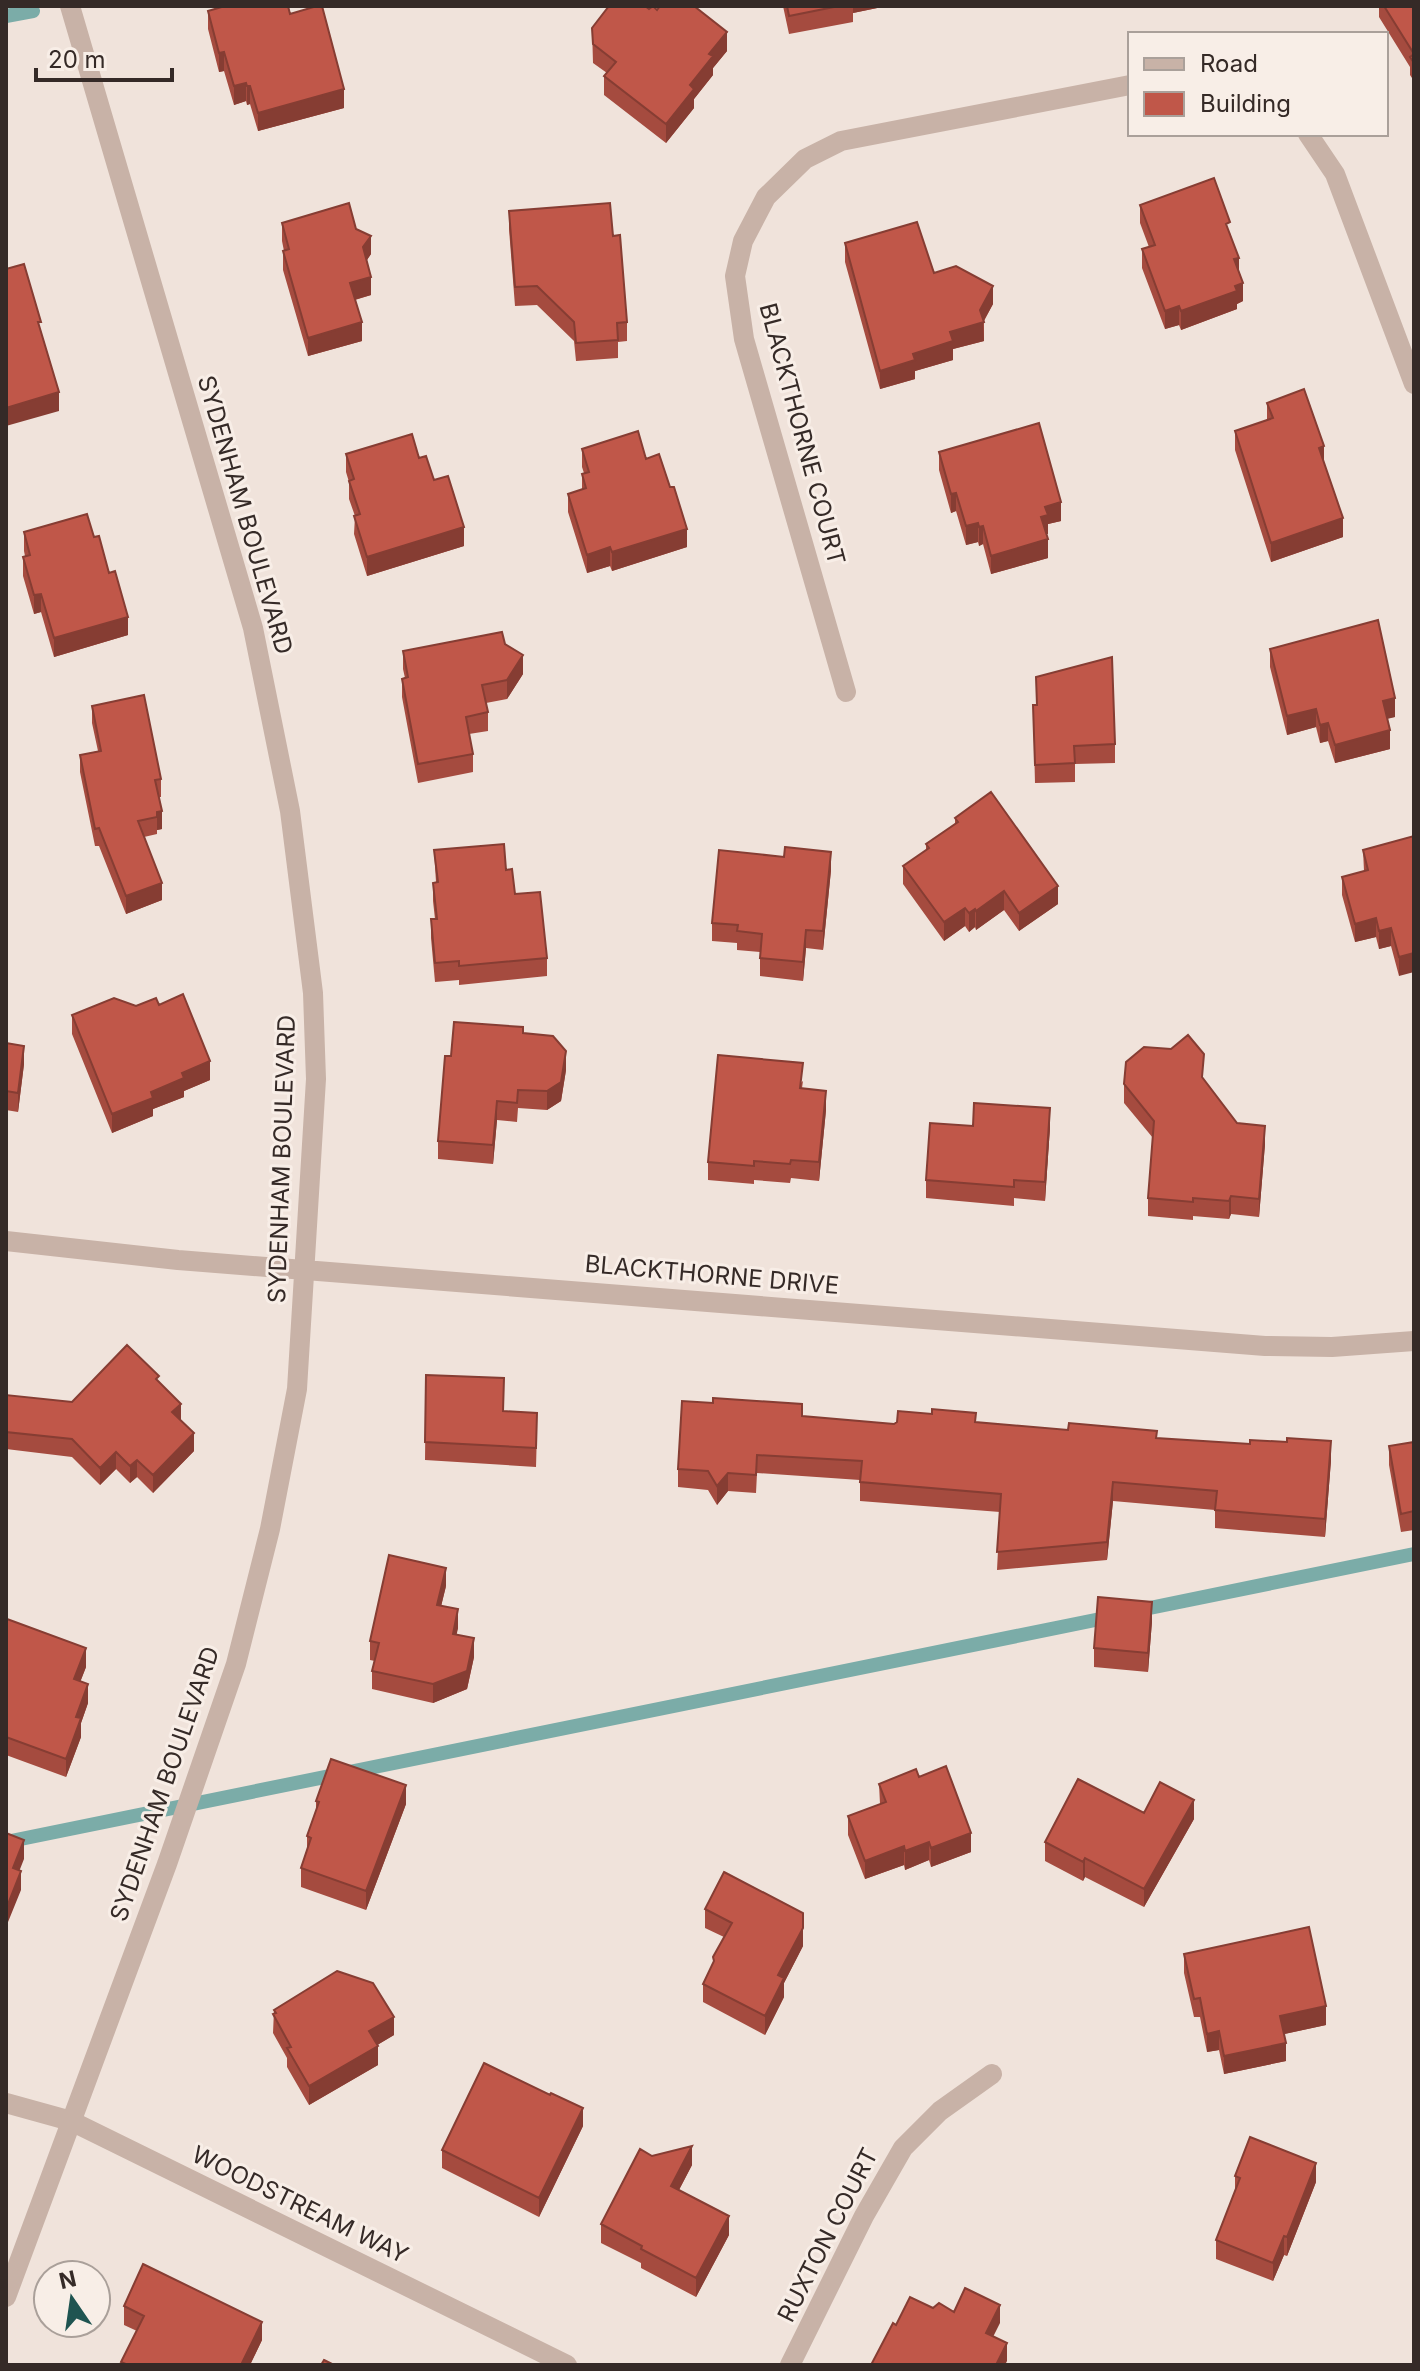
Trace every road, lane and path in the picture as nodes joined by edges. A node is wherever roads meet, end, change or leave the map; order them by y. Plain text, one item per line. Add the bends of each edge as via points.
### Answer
1 (70, 6) edge
2 (1128, 85) edge
3 (1309, 136) edge
4 (1414, 384) edge
5 (846, 692) dead end
6 (6, 1241) edge
7 (306, 1269) junction
8 (1414, 1341) edge
9 (992, 2074) dead end
10 (6, 2103) edge
11 (71, 2121) junction
12 (6, 2297) edge
13 (567, 2365) edge
14 (790, 2365) edge

1 - 7 street, SYDENHAM BOULEVARD via 253,628 290,811 315,1050
2 - 5 street, BLACKTHORNE COURT via 841,141 785,176 766,197 743,241 735,276 744,339
3 - 4 street via 1335,174
6 - 7 street, BLACKTHORNE DRIVE
7 - 8 street, BLACKTHORNE DRIVE via 1265,1346
7 - 11 street, SYDENHAM BOULEVARD via 297,1389 236,1664
9 - 14 street, RUXTON COURT via 940,2111 903,2148
10 - 11 street, WOODSTREAM WAY
11 - 12 street, SYDENHAM BOULEVARD
11 - 13 street, WOODSTREAM WAY

